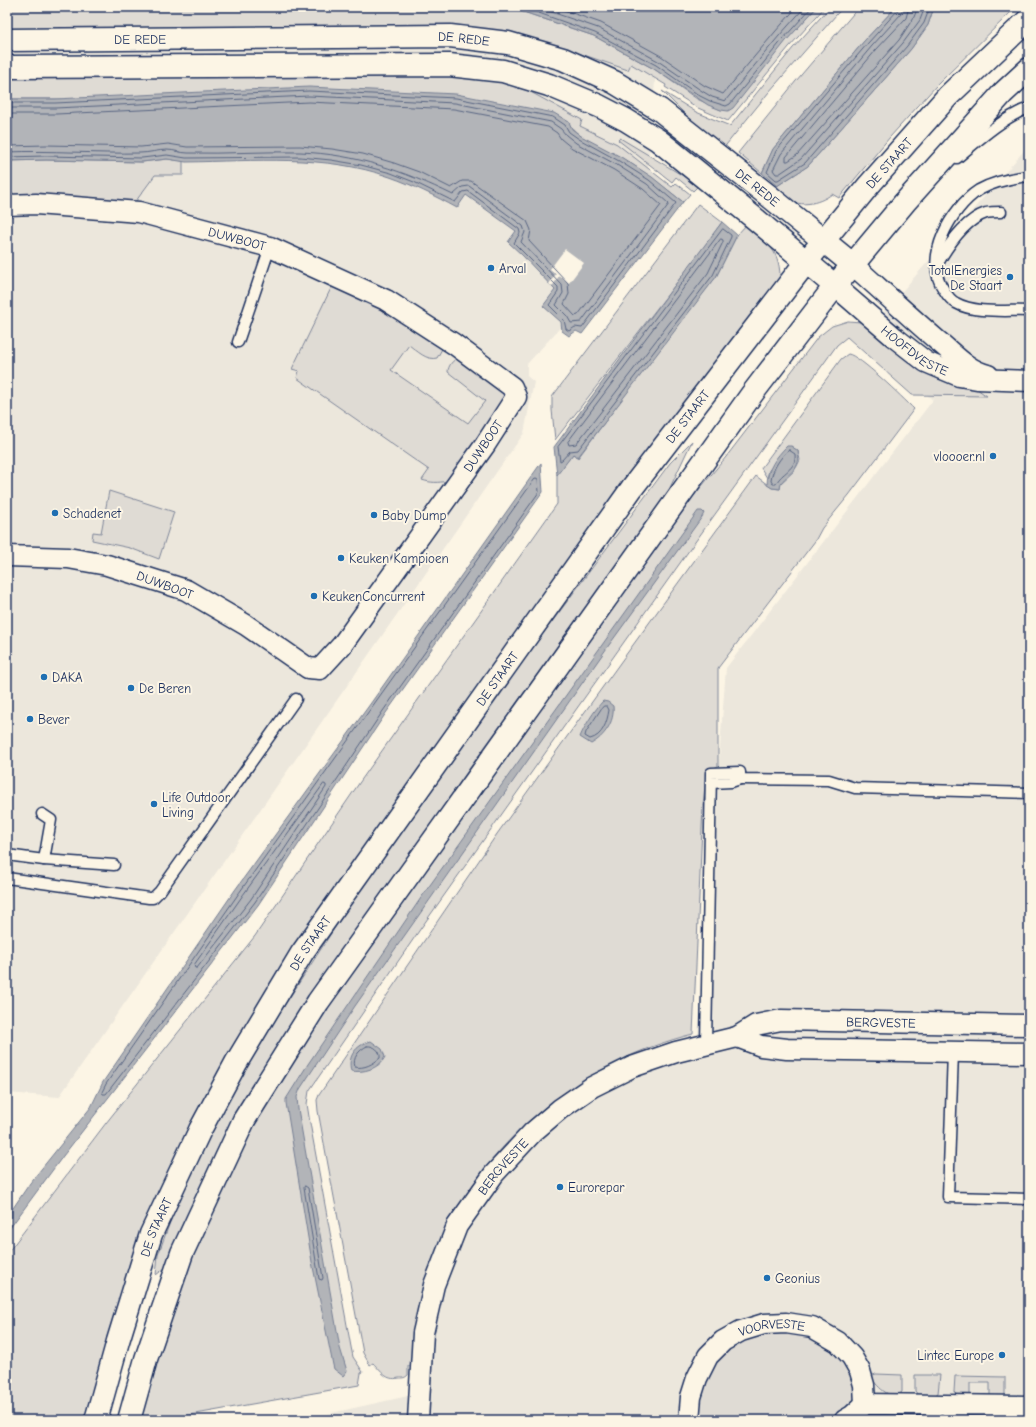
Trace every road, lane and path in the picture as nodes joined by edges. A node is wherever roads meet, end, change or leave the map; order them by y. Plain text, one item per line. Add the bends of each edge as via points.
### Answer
1 (1029, 19) edge
2 (7, 40) edge
3 (7, 67) edge
4 (1029, 69) edge
5 (1029, 108) edge
6 (1029, 176) edge
7 (905, 202) junction
8 (7, 204) edge
9 (1001, 212) dead end
10 (824, 240) junction
11 (270, 247) junction
12 (806, 262) junction
13 (852, 264) junction
14 (935, 269) junction
15 (835, 286) junction
16 (1029, 311) edge
17 (238, 342) dead end
18 (1020, 381) edge
19 (7, 556) edge
20 (296, 698) dead end
21 (1029, 793) edge
22 (42, 814) dead end
23 (7, 855) edge
24 (44, 860) junction
25 (114, 865) dead end
26 (7, 878) edge
27 (1029, 1025) edge
28 (737, 1037) junction
29 (706, 1044) junction
30 (953, 1052) junction
31 (1029, 1053) edge
32 (1029, 1199) edge
33 (865, 1404) junction
34 (1029, 1406) edge
35 (96, 1420) edge
36 (129, 1420) edge
37 (418, 1420) edge
38 (689, 1420) edge
39 (845, 1420) edge

1 - 10 main road, DE STAART via 948,96
2 - 10 main road, DE REDE via 450,36 508,43 563,59 614,82 660,110
3 - 12 main road, DE REDE via 449,65 503,71 550,85 599,106 658,140
4 - 7 main road
5 - 7 lane via 1000,124
6 - 14 lane via 991,184 967,200 948,224 941,238
7 - 13 main road
8 - 11 street, DUWBOOT via 138,212
9 - 14 lane via 987,213 972,221 954,239
10 - 12 main road, DE STAART
10 - 13 main road, DE REDE
11 - 17 lane
11 - 19 street, DUWBOOT via 386,300 454,344 512,387 516,397 342,645 320,670 308,668 246,625 186,590 107,565 68,558
12 - 15 main road, DE REDE
12 - 35 main road, DE STAART via 632,488 302,953 236,1063 200,1130 151,1234
13 - 15 main road
13 - 18 street, HOOFDVESTE via 966,365 985,375
14 - 16 lane via 941,286 955,303 978,310
15 - 18 street, HOOFDVESTE via 926,362 959,376
15 - 36 main road via 752,394 332,982 244,1120 182,1253 146,1359
20 - 26 lane via 153,898
21 - 29 lane via 855,788 828,780 740,776 731,782 711,783
22 - 24 lane via 51,820
23 - 24 lane
24 - 25 lane
27 - 28 street, BERGVESTE via 781,1020 756,1025
28 - 29 street, BERGVESTE
28 - 30 street via 761,1046 787,1050
29 - 37 street, BERGVESTE via 632,1067 592,1088 560,1109 533,1132 494,1174 458,1226 434,1285 422,1333
30 - 31 street
30 - 32 lane via 948,1197
33 - 34 street
33 - 38 street, VOORVESTE via 860,1371 852,1357 838,1342 812,1327 786,1323 764,1324 741,1331 723,1341 708,1356 691,1397
33 - 39 street

